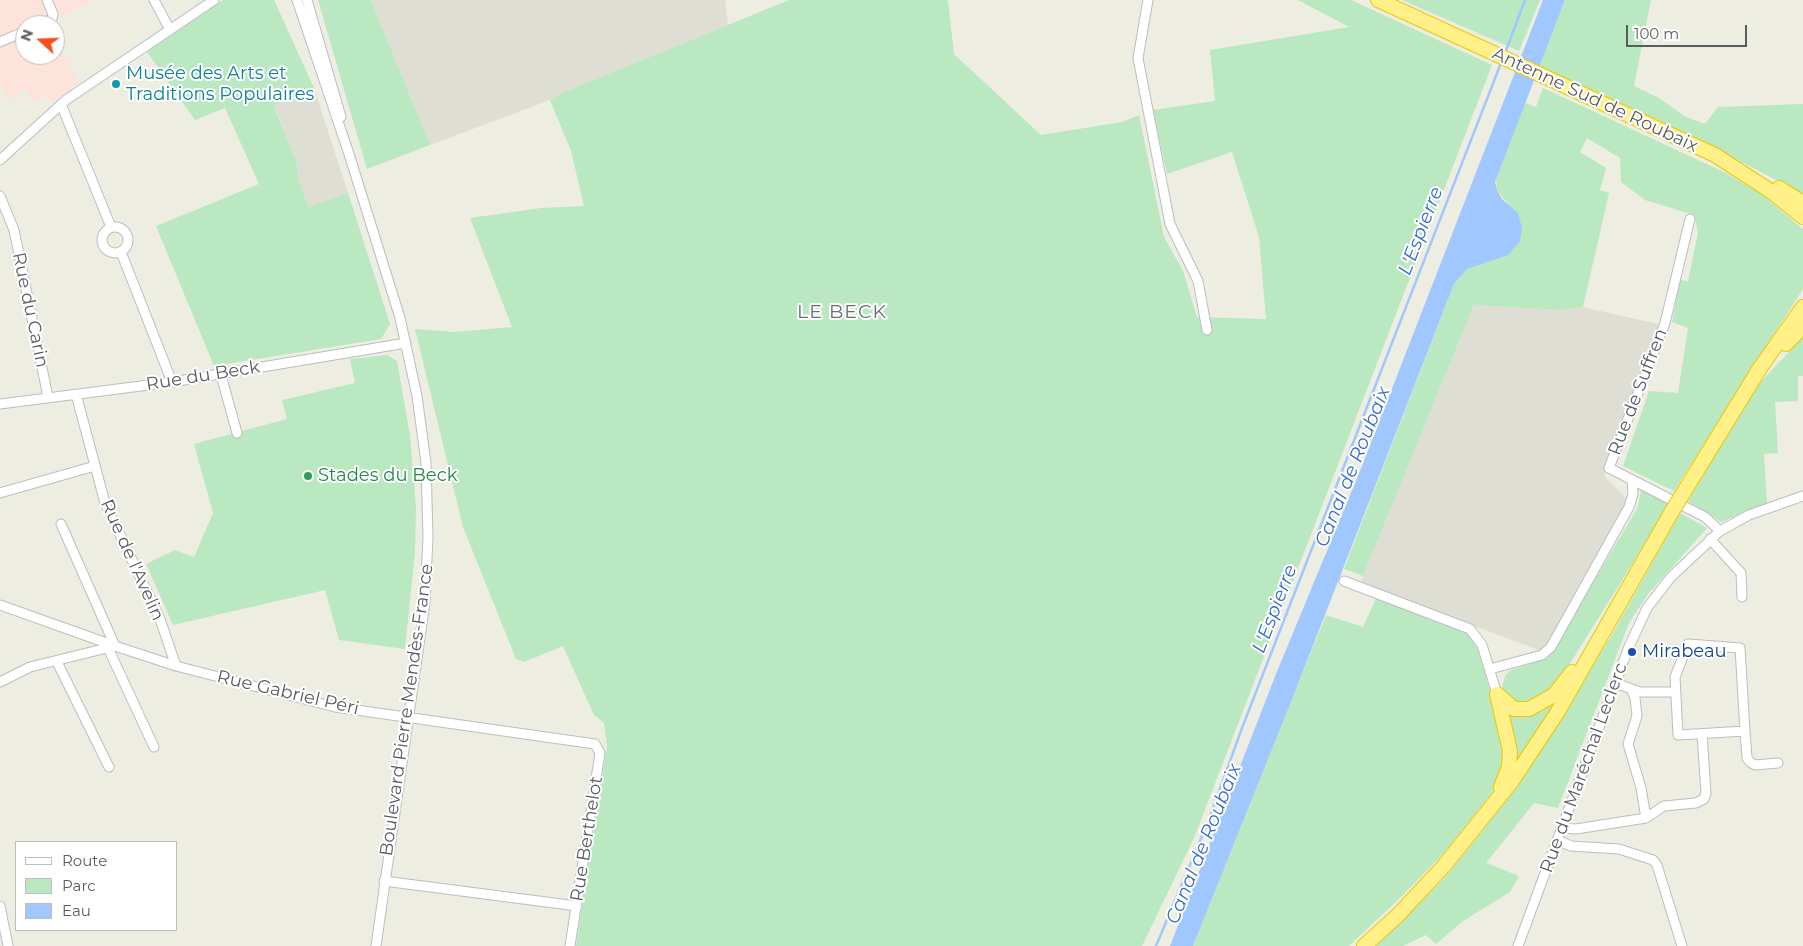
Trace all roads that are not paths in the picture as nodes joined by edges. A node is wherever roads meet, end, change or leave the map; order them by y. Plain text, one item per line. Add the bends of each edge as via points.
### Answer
1 (47, 0) edge
2 (154, 0) edge
3 (214, 0) edge
4 (297, 0) edge
5 (307, 0) edge
6 (1148, 0) edge
7 (1378, 0) edge
8 (53, 15) edge
9 (170, 30) junction
10 (15, 35) edge
11 (0, 42) edge
12 (61, 104) junction
13 (341, 126) junction
14 (1715, 155) junction
15 (0, 160) edge
16 (0, 196) edge
17 (1803, 203) edge
18 (1803, 218) edge
19 (1690, 219) dead end
20 (111, 227) junction
21 (121, 252) junction
22 (1803, 308) edge
23 (1803, 326) edge
24 (1207, 330) dead end
25 (406, 343) junction
26 (221, 375) junction
27 (172, 382) junction
28 (1749, 386) junction
29 (76, 394) junction
30 (48, 397) junction
31 (0, 404) edge
32 (237, 433) dead end
33 (95, 466) junction
34 (1632, 480) junction
35 (0, 493) edge
36 (1803, 496) edge
37 (61, 524) dead end
38 (1720, 531) junction
39 (1710, 539) junction
40 (1344, 581) dead end
41 (1742, 597) dead end
42 (0, 605) edge
43 (1619, 606) junction
44 (111, 647) junction
45 (57, 662) junction
46 (176, 666) junction
47 (1490, 669) junction
48 (0, 682) edge
49 (1615, 683) junction
50 (1630, 689) junction
51 (1675, 692) junction
52 (1497, 694) junction
53 (409, 718) junction
54 (1745, 731) junction
55 (1702, 734) junction
56 (585, 742) joint
57 (154, 747) dead end
58 (1778, 763) dead end
59 (109, 767) dead end
60 (1488, 814) junction
61 (1646, 818) junction
62 (1561, 828) junction
63 (1557, 840) junction
64 (384, 882) junction
65 (577, 906) junction
66 (0, 909) edge
67 (8, 946) edge
68 (376, 946) edge
69 (570, 946) edge
70 (1364, 946) edge
71 (1518, 946) edge
72 (1682, 946) edge

1 - 8 street
2 - 9 street
3 - 9 street
4 - 13 street, Boulevard Pierre Mendès-France
5 - 13 street, Boulevard Pierre Mendès-France
6 - 24 street via 1138,58 1170,224 1198,282
7 - 14 highway, Antenne Sud de Roubaix
9 - 12 street
10 - 11 street
12 - 15 street
12 - 20 street
13 - 25 street, Boulevard Pierre Mendès-France
14 - 17 highway via 1745,168
14 - 18 highway, Antenne Sud de Roubaix via 1772,192
16 - 30 street, Rue du Carin via 14,230
19 - 34 street, Rue de Suffren via 1665,323 1609,468
20 - 21 street via 124,230 128,237 127,246
20 - 21 street via 102,237 103,245 112,253
21 - 27 street
22 - 28 highway
23 - 28 highway
25 - 26 street, Rue du Beck
25 - 53 street, Boulevard Pierre Mendès-France via 422,429 428,499 426,594
26 - 27 street, Rue du Beck
26 - 32 street
27 - 29 street, Rue du Beck
28 - 43 highway, bridge via 1671,513
29 - 30 street, Rue du Beck
29 - 33 street, Rue de l'Avelin
30 - 31 street, Rue du Beck
33 - 35 street
33 - 46 street, Rue de l'Avelin via 107,508 160,619
34 - 38 street, Rue de Suffren via 1705,517
34 - 47 street via 1633,494 1629,507 1551,647 1542,655
36 - 38 street, Rue du Maréchal Leclerc via 1750,514
37 - 44 street
38 - 39 street, Rue du Maréchal Leclerc
39 - 41 street via 1740,573
39 - 49 street, Rue du Maréchal Leclerc via 1671,577 1647,608
40 - 47 street via 1470,629 1479,639
42 - 44 street, Rue Gabriel Péri
43 - 52 highway via 1607,618 1568,678 1549,699 1529,709 1519,710
43 - 60 highway via 1542,737
44 - 45 street
44 - 46 street, Rue Gabriel Péri
44 - 57 street
45 - 48 street via 30,668
45 - 59 street
46 - 53 street, Rue Gabriel Péri via 335,707
47 - 52 street
49 - 50 street
49 - 62 street, Rue du Maréchal Leclerc
50 - 51 street
50 - 61 street via 1635,698 1637,716 1628,744
51 - 54 street via 1676,674 1688,644 1740,648
51 - 55 street via 1678,735
52 - 60 highway via 1510,760
53 - 56 street, Rue Gabriel Péri
53 - 64 street, Boulevard Pierre Mendès-France
54 - 55 street
54 - 58 street via 1748,761 1755,765
55 - 61 street via 1704,799 1696,803 1664,806
56 - 65 street, Rue Berthelot via 595,744 600,752
60 - 70 highway via 1408,904
61 - 62 street via 1576,829
62 - 63 street, Rue du Maréchal Leclerc
63 - 71 street, Rue du Maréchal Leclerc
63 - 72 street via 1571,846 1619,849 1653,860
64 - 65 street
64 - 68 street, Boulevard Pierre Mendès-France
65 - 69 street, Rue Berthelot
66 - 67 street

